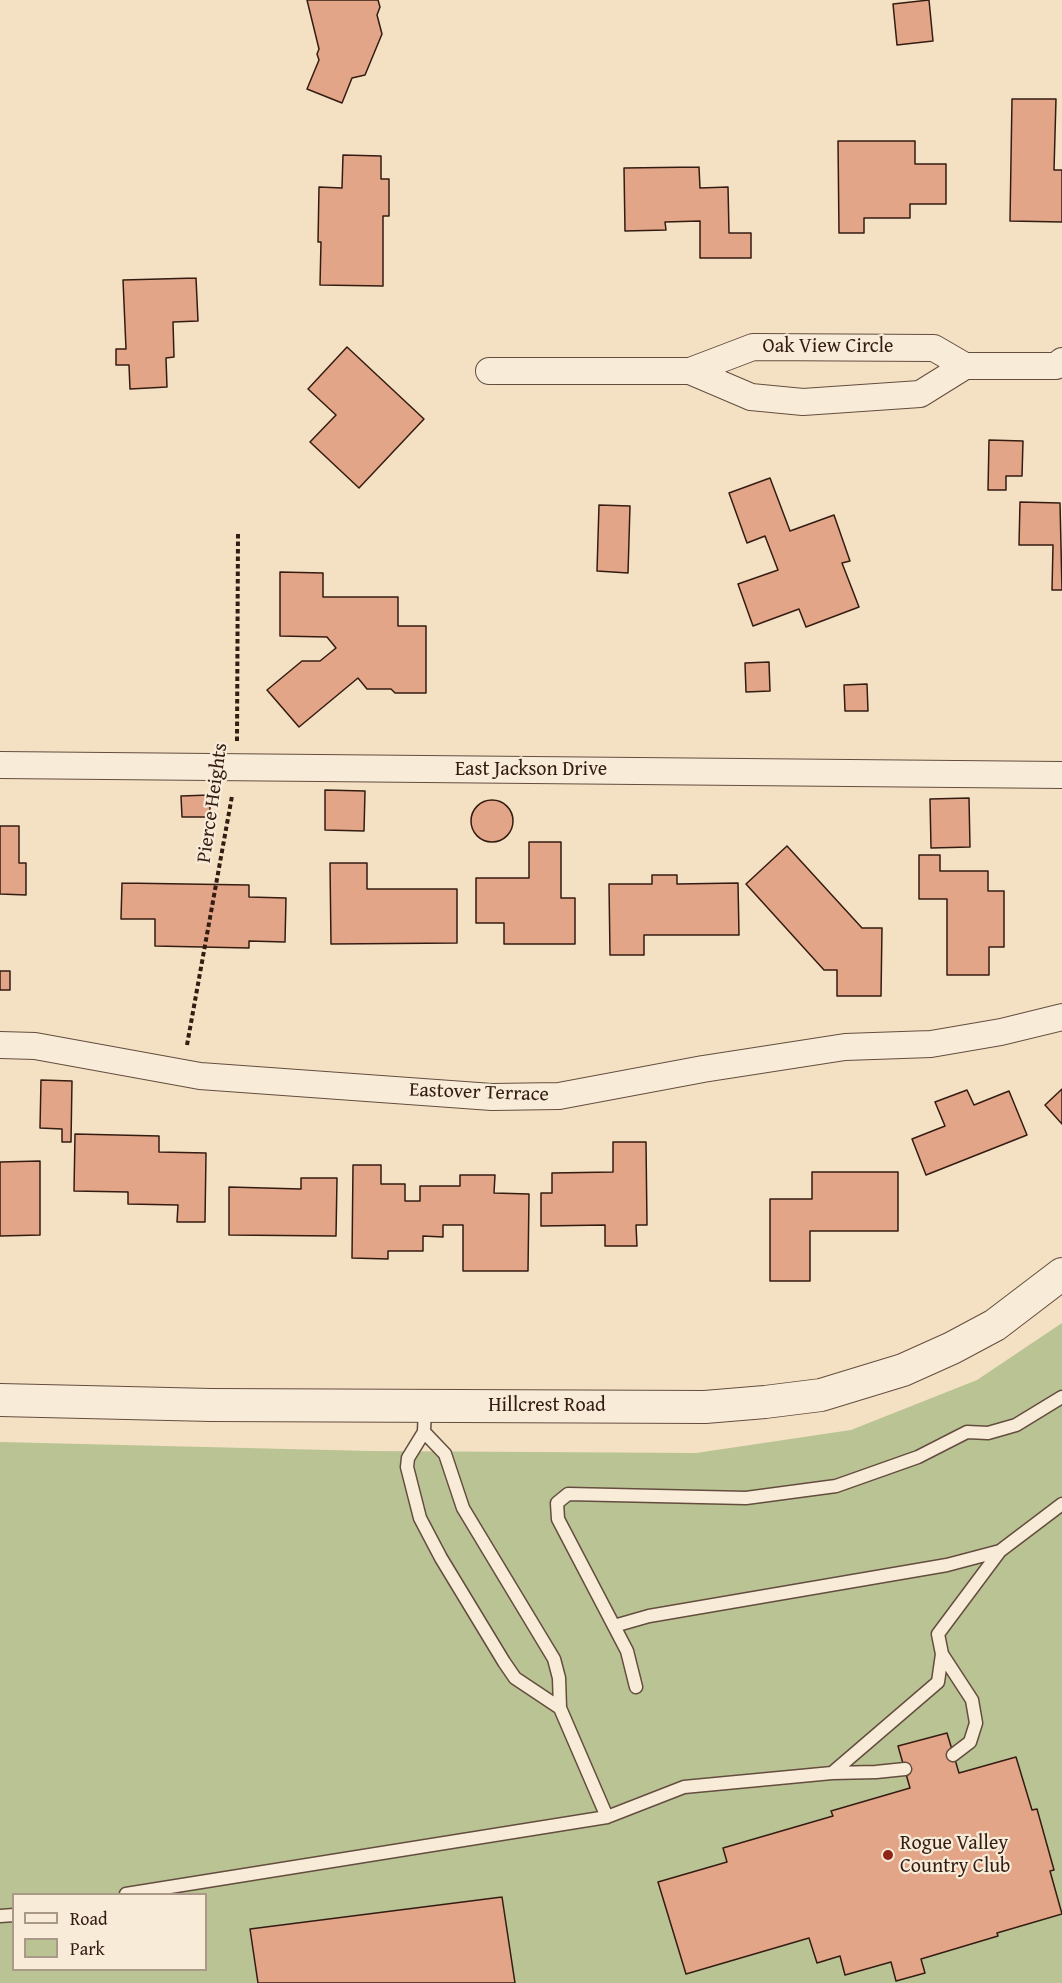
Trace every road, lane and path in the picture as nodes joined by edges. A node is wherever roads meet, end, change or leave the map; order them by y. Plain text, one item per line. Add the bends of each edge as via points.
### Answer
1 (965, 366) junction
2 (1060, 366) edge
3 (489, 370) dead end
4 (690, 370) junction
5 (238, 533) dead end
6 (0, 765) edge
7 (237, 767) junction
8 (1062, 775) edge
9 (1062, 1017) edge
10 (0, 1045) edge
11 (182, 1073) junction
12 (1062, 1274) edge
13 (1062, 1397) edge
14 (0, 1400) edge
15 (424, 1419) junction
16 (1062, 1504) edge
17 (1000, 1551) junction
18 (614, 1626) junction
19 (942, 1654) junction
20 (636, 1687) dead end
21 (560, 1708) junction
22 (953, 1755) dead end
23 (905, 1769) dead end
24 (832, 1773) junction
25 (607, 1817) junction
26 (132, 1893) edge

1 - 2 street
1 - 4 street, Oak View Circle via 934,348 753,347
1 - 4 street, Oak View Circle via 920,393 803,402 751,397
3 - 4 street, Oak View Circle
5 - 7 path, Pierce Heights
6 - 7 street, East Jackson Drive
7 - 8 street, East Jackson Drive
7 - 11 path, Pierce Heights
9 - 11 street, Eastover Terrace via 931,1044 845,1047 559,1096 492,1097
10 - 11 street, Eastover Terrace via 35,1046
12 - 15 street, Hillcrest Road via 995,1325 952,1348 903,1370 821,1395 705,1407
13 - 18 lane via 1016,1425 988,1433 967,1432 918,1457 836,1486 746,1498 568,1494 557,1503 558,1520
14 - 15 street, Hillcrest Road
15 - 21 lane via 445,1454 463,1508 554,1659
15 - 21 lane via 407,1467 420,1518 515,1678
16 - 17 lane
17 - 18 lane via 947,1565 648,1616
17 - 19 lane via 938,1634
18 - 20 lane via 627,1650
19 - 22 lane via 972,1700 976,1724 970,1742
19 - 24 lane via 938,1682
21 - 25 lane
23 - 24 lane
24 - 25 lane via 684,1787
25 - 26 lane

